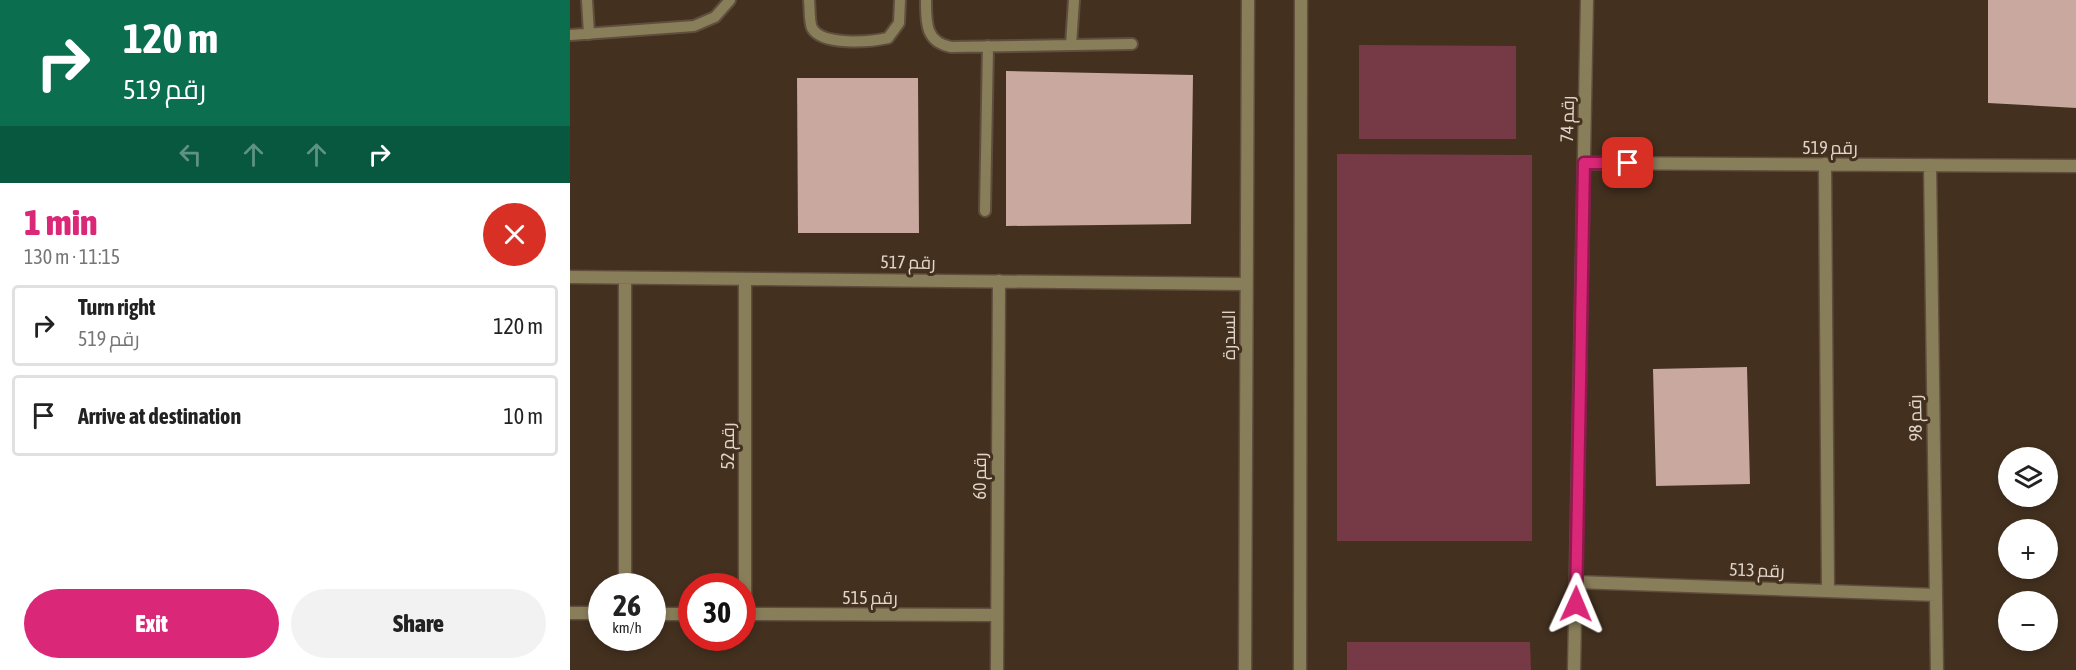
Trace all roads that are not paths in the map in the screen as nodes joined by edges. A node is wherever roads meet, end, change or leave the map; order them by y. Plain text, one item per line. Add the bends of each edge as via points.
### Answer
1 (587, 0) edge
2 (730, 0) edge
3 (809, 0) edge
4 (900, 0) edge
5 (926, 0) edge
6 (1074, 0) edge
7 (1248, 0) edge
8 (1301, 0) edge
9 (1587, 0) edge
10 (589, 34) junction
11 (570, 35) edge
12 (1132, 44) dead end
13 (1071, 45) junction
14 (987, 46) junction
15 (1584, 163) junction
16 (1825, 165) junction
17 (1930, 165) junction
18 (2076, 166) edge
19 (985, 211) dead end
20 (570, 277) edge
21 (625, 278) junction
22 (745, 279) junction
23 (999, 281) junction
24 (1246, 284) junction
25 (625, 573) edge
26 (744, 573) edge
27 (1576, 582) junction
28 (1828, 591) junction
29 (1936, 595) junction
30 (570, 613) edge
31 (588, 613) edge
32 (756, 614) edge
33 (997, 615) junction
34 (997, 670) edge
35 (1245, 670) edge
36 (1300, 670) edge
37 (1574, 670) edge
38 (1937, 670) edge

1 - 10 lane
2 - 10 lane via 715,17 694,26
3 - 4 lane via 812,27 829,40 888,38 899,22
5 - 14 lane via 926,25 940,45
6 - 13 lane
7 - 24 street, السدرة
8 - 36 street
9 - 15 street, رقم 74
10 - 11 lane
12 - 13 lane
13 - 14 lane
14 - 19 lane
15 - 16 street, رقم 519
15 - 27 street, رقم 74
16 - 17 street, رقم 519
16 - 28 street
17 - 18 street, رقم 519
17 - 29 street, رقم 98
20 - 21 street, رقم 517
21 - 22 street, رقم 517
21 - 25 street
22 - 23 street, رقم 517
22 - 26 street, رقم 52
23 - 24 street, رقم 517
23 - 33 street, رقم 60
24 - 35 street, السدرة
27 - 28 street, رقم 513
27 - 37 street, رقم 74
28 - 29 street, رقم 513
29 - 38 street, رقم 98
30 - 31 street
32 - 33 street, رقم 515
33 - 34 street, رقم 60

